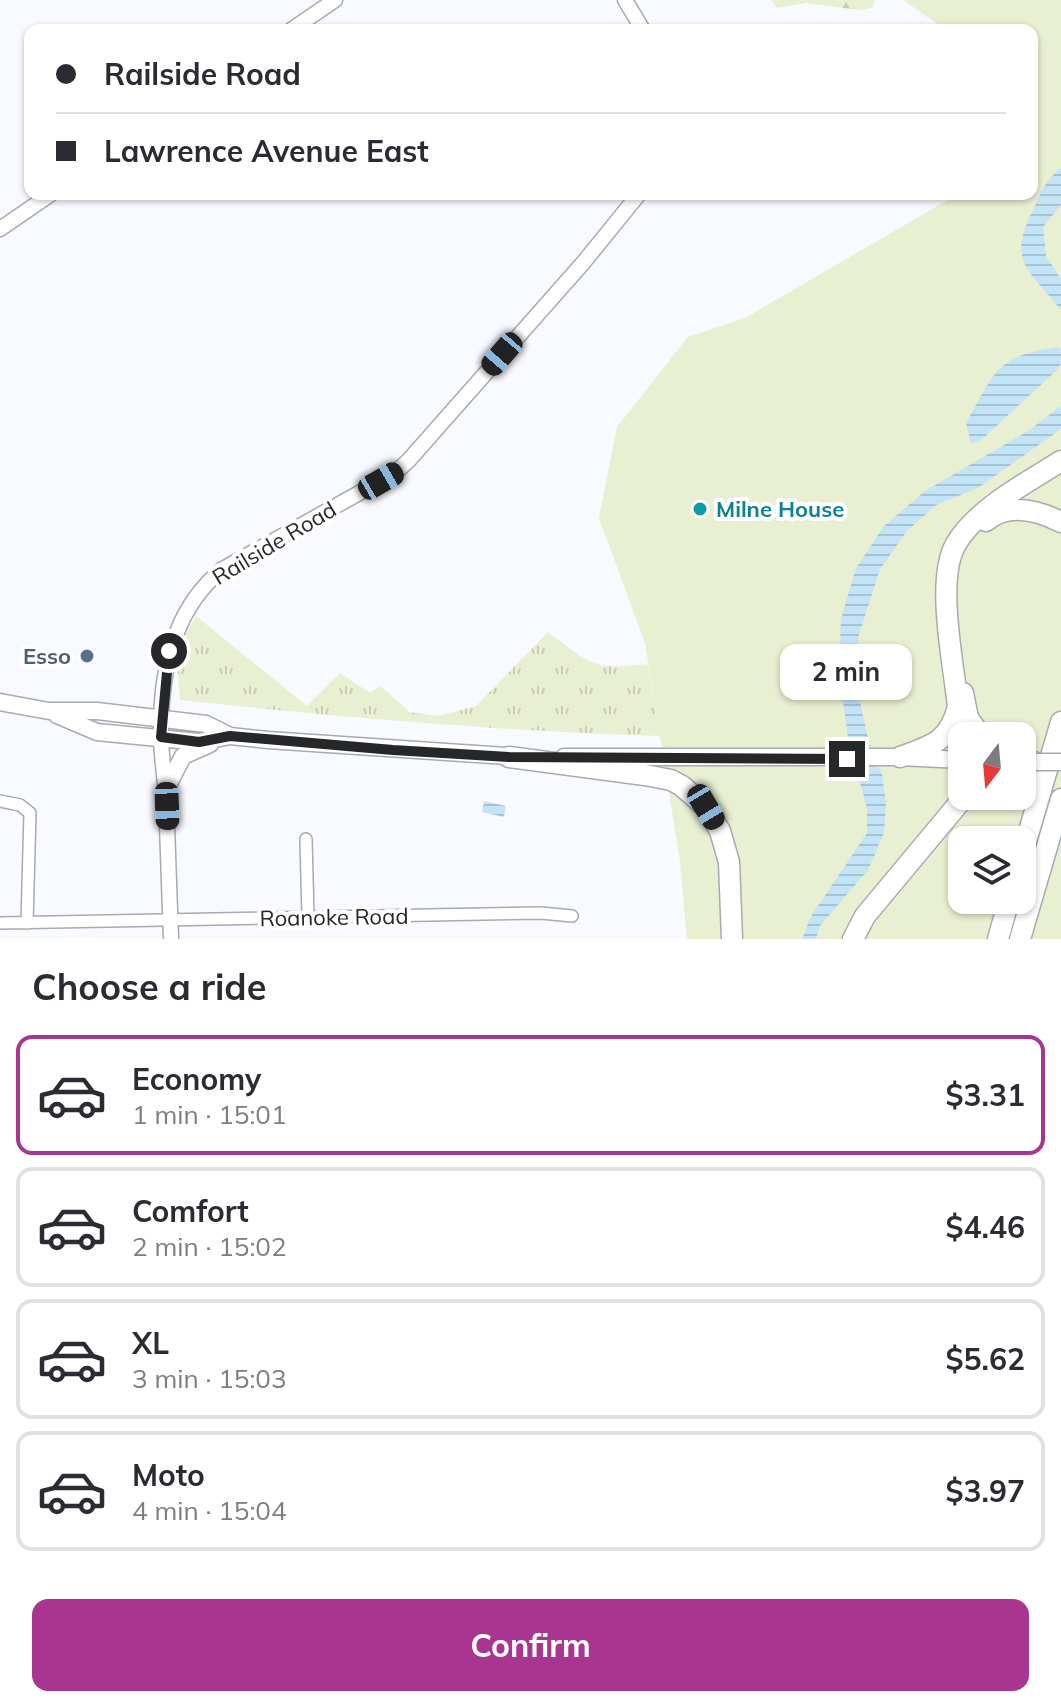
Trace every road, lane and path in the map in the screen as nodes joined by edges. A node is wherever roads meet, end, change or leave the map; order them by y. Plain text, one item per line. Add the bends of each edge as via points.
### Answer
1 (335, 0) edge
2 (625, 0) edge
3 (300, 24) edge
4 (639, 24) edge
5 (42, 200) edge
6 (634, 200) edge
7 (0, 229) edge
8 (1061, 461) edge
9 (1061, 522) edge
10 (0, 702) edge
11 (49, 711) junction
12 (162, 717) junction
13 (971, 722) edge
14 (1061, 722) edge
15 (230, 736) junction
16 (161, 737) junction
17 (509, 757) junction
18 (900, 757) junction
19 (948, 759) edge
20 (1036, 761) edge
21 (1061, 762) edge
22 (166, 789) junction
23 (1060, 800) edge
24 (0, 801) edge
25 (953, 810) edge
26 (1031, 826) edge
27 (306, 839) dead end
28 (1061, 847) edge
29 (1005, 914) edge
30 (572, 916) dead end
31 (308, 917) junction
32 (170, 921) junction
33 (0, 923) edge
34 (27, 923) junction
35 (171, 939) edge
36 (732, 939) edge
37 (853, 939) edge
38 (998, 939) edge
39 (1020, 939) edge

1 - 3 street
2 - 4 street
5 - 7 street
6 - 12 street, Railside Road via 402,466 208,581 190,604 169,651
8 - 18 highway via 977,518 956,542 945,584 958,707 954,724 933,745
9 - 13 highway via 1038,510 991,517 957,556 952,584
10 - 11 main road
11 - 12 main road
11 - 16 main road via 97,732
12 - 15 main road via 206,724
12 - 16 street, Railside Road
14 - 26 highway
15 - 16 main road via 199,742
15 - 17 main road
15 - 22 main road via 183,756
16 - 22 street, Railside Road
17 - 18 main road
17 - 36 highway via 645,775 682,786 706,807 720,831 729,862
18 - 19 main road
20 - 21 main road, bridge
22 - 32 street, Railside Road
23 - 28 highway
23 - 39 highway
24 - 34 street via 30,813
25 - 37 highway via 865,916
27 - 31 street
29 - 38 highway
30 - 31 street, Roanoke Road
31 - 32 street, Roanoke Road
32 - 34 street, Roanoke Road
32 - 35 street, Railside Road
33 - 34 street, Roanoke Road

